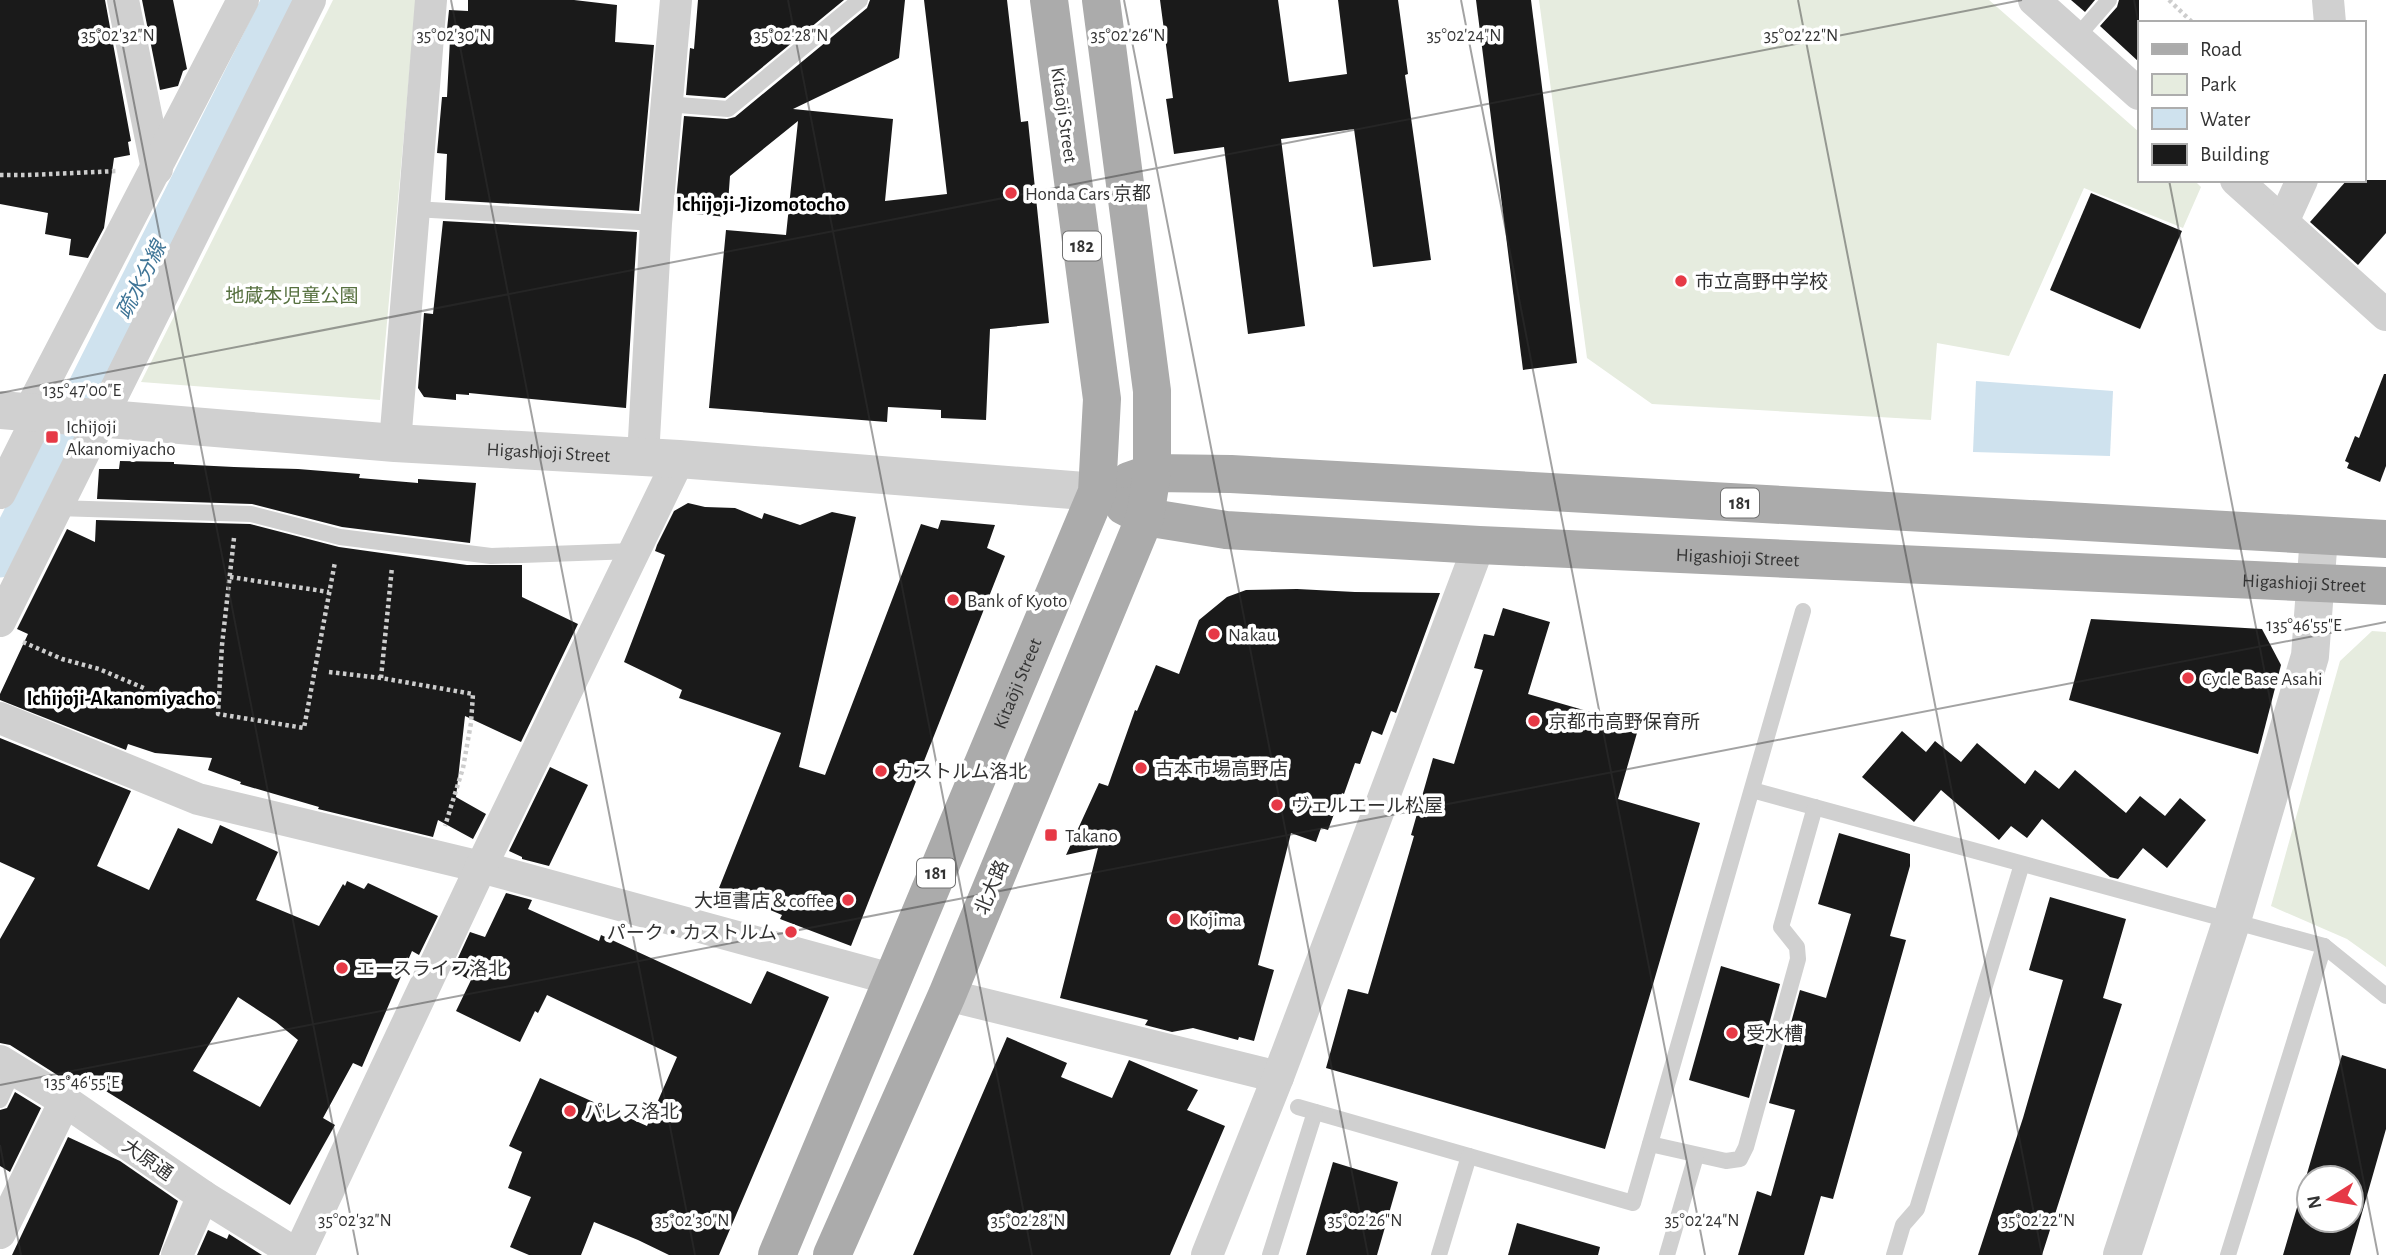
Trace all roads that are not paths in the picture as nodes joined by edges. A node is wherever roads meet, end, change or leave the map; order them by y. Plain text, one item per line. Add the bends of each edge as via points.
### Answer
1 (123, 0) edge
2 (243, 0) edge
3 (310, 0) edge
4 (431, 0) edge
5 (676, 0) edge
6 (860, 0) edge
7 (1049, 0) edge
8 (1101, 0) edge
9 (2034, 0) edge
10 (2109, 0) edge
11 (2328, 0) edge
12 (2330, 21) edge
13 (2076, 38) junction
14 (2138, 93) edge
15 (667, 104) junction
16 (157, 169) junction
17 (2238, 182) edge
18 (2301, 182) edge
19 (414, 209) junction
20 (2283, 222) junction
21 (656, 223) junction
22 (2386, 315) edge
23 (50, 414) edge
24 (395, 443) junction
25 (661, 458) junction
26 (1152, 473) junction
27 (1097, 492) junction
28 (0, 493) edge
29 (56, 508) junction
30 (1145, 517) junction
31 (2319, 536) junction
32 (2386, 539) edge
33 (1479, 545) junction
34 (634, 551) junction
35 (2316, 584) junction
36 (2386, 586) edge
37 (1803, 611) dead end
38 (6, 629) edge
39 (0, 718) edge
40 (1752, 790) junction
41 (1815, 807) junction
42 (2022, 864) junction
43 (481, 867) junction
44 (2232, 920) junction
45 (2324, 946) junction
46 (891, 979) junction
47 (947, 995) junction
48 (2386, 996) edge
49 (7, 1065) edge
50 (1278, 1077) junction
51 (0, 1100) edge
52 (65, 1101) junction
53 (1298, 1107) dead end
54 (1315, 1112) junction
55 (1650, 1144) junction
56 (1696, 1156) junction
57 (1469, 1157) junction
58 (203, 1196) junction
59 (0, 1233) edge
60 (177, 1255) edge
61 (298, 1255) edge
62 (777, 1255) edge
63 (832, 1255) edge
64 (1207, 1255) edge
65 (1270, 1255) edge
66 (1439, 1255) edge
67 (1667, 1255) edge
68 (1894, 1255) edge
69 (2122, 1255) edge
70 (2228, 1255) edge

1 - 16 street
2 - 16 street
3 - 23 street
4 - 19 street
5 - 15 street
6 - 15 lane via 728,109
7 - 27 main road, Kitaōji Street / 182 via 1102,399
8 - 26 main road via 1152,391
9 - 13 street
10 - 13 lane
11 - 12 street
13 - 14 street
15 - 21 street
16 - 23 street
17 - 20 street
18 - 20 street
19 - 21 lane
19 - 24 street
20 - 22 street
21 - 25 street
23 - 24 street, Higashioji Street
23 - 28 street
23 - 29 street
24 - 25 street, Higashioji Street
25 - 27 street, Higashioji Street
25 - 34 street
26 - 27 main road, Higashioji Street / 181
26 - 30 main road
26 - 31 main road, Higashioji Street / 181
27 - 30 main road, Higashioji Street
27 - 46 main road, Kitaōji Street / 181
29 - 34 lane via 251,514 340,537 491,556
29 - 38 street
30 - 33 main road, Higashioji Street via 1226,530
30 - 47 main road, 北大路
31 - 32 main road, Higashioji Street / 181
31 - 35 street
33 - 35 main road, Higashioji Street
33 - 50 street
34 - 43 street
35 - 36 main road, Higashioji Street
35 - 44 street via 2310,656
37 - 40 lane
39 - 43 street via 198,799
40 - 41 lane
40 - 55 lane
41 - 42 lane
41 - 56 lane via 1781,927 1797,947 1798,960 1746,1147 1740,1159
42 - 44 lane
42 - 68 lane via 1917,1209 1903,1225
43 - 46 street
43 - 61 street
44 - 45 lane
44 - 69 street
45 - 48 lane
45 - 70 lane
46 - 62 main road, Kitaōji Street / 181
47 - 50 street
47 - 63 main road, 北大路
49 - 51 lane
49 - 52 street, 大原通
50 - 64 street
52 - 58 street, 大原通
52 - 59 street
53 - 54 lane
54 - 57 lane
54 - 65 lane
55 - 56 lane
55 - 57 lane via 1633,1203
56 - 67 lane
57 - 66 lane
58 - 60 street
58 - 61 street, 大原通

